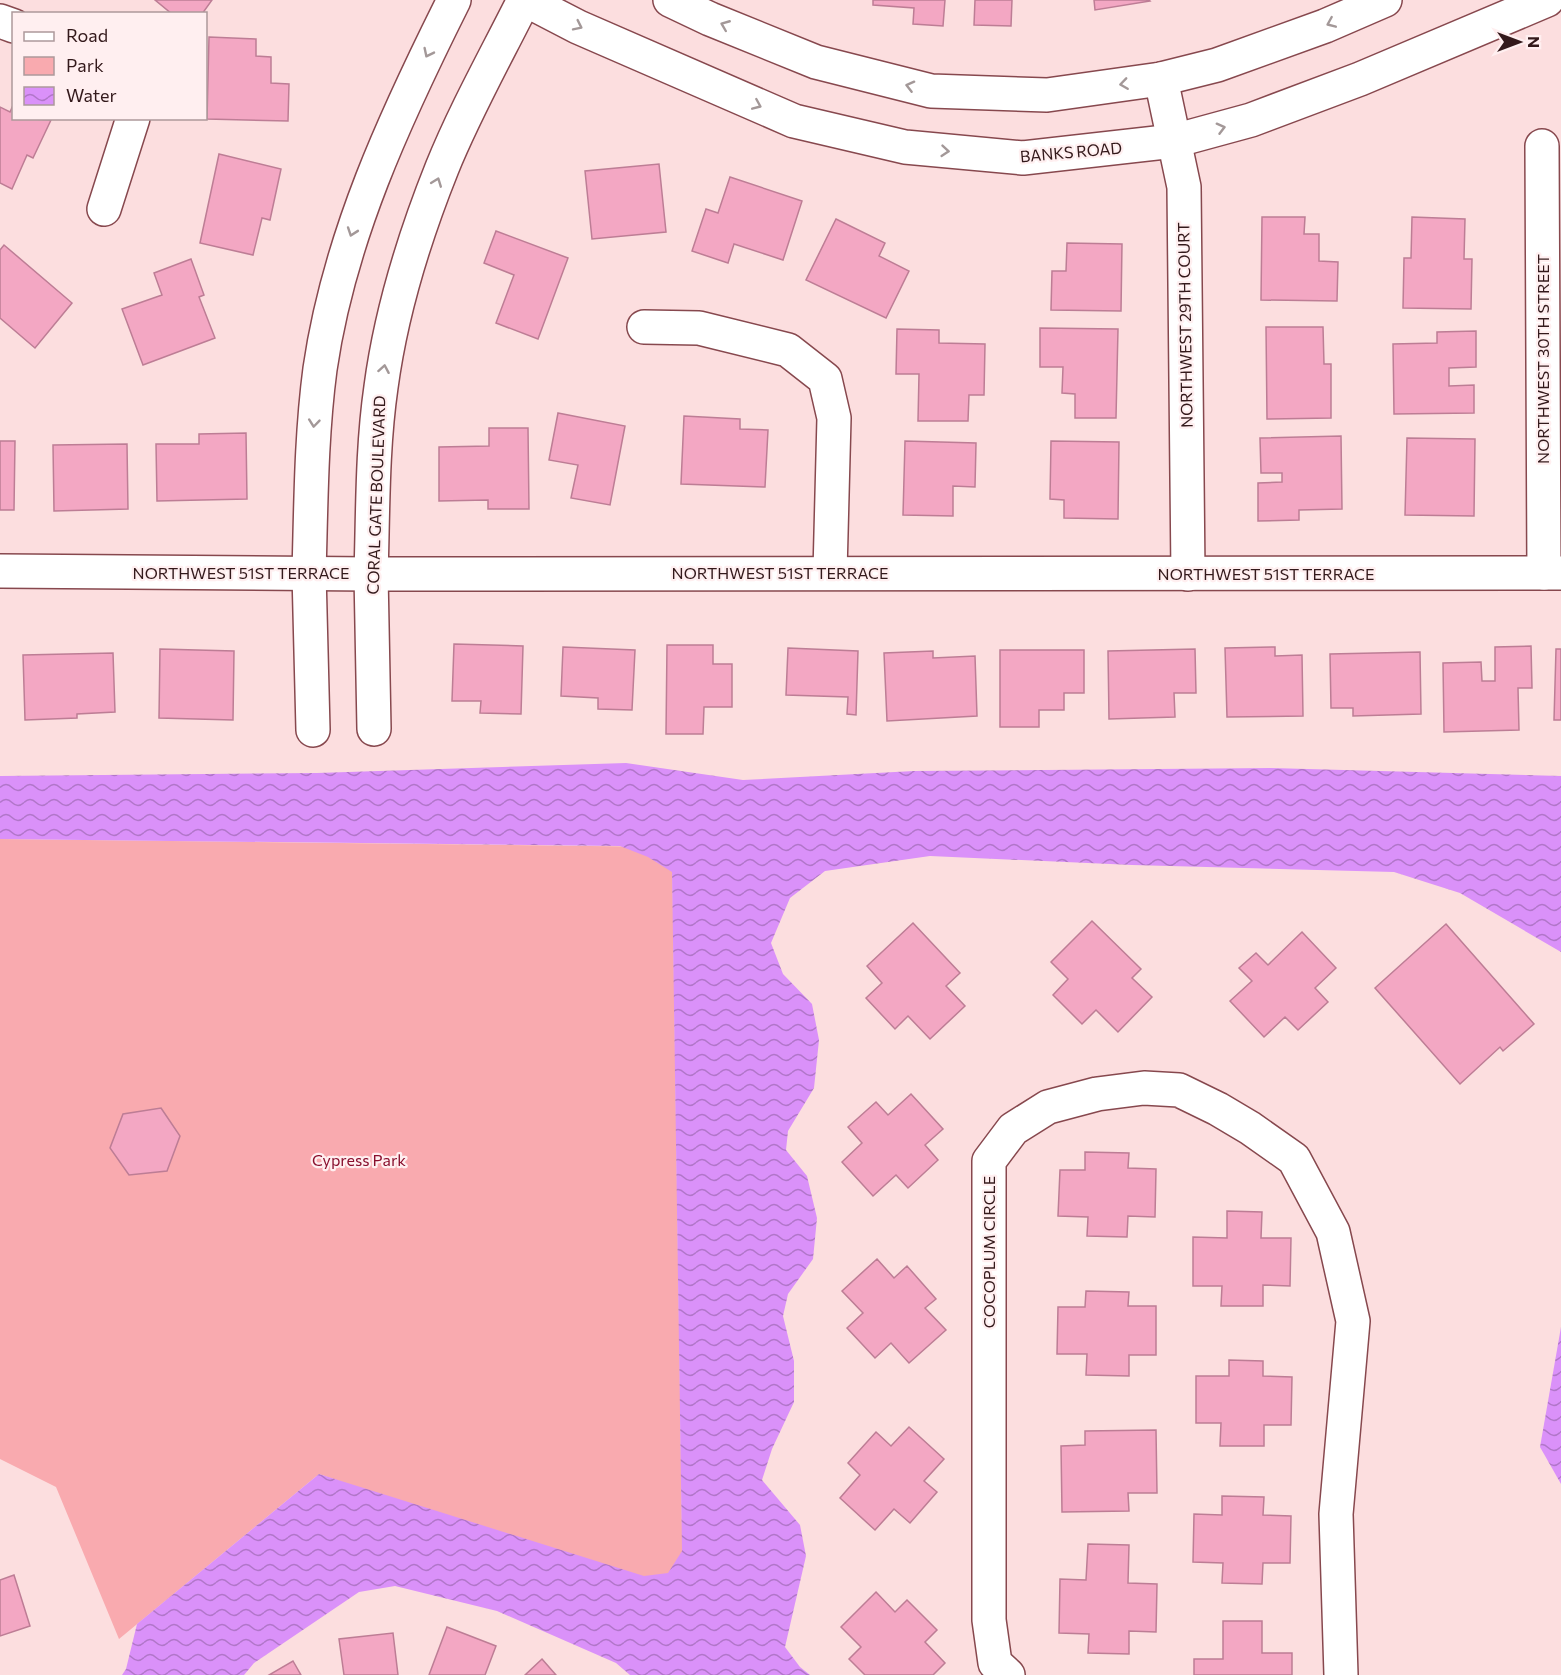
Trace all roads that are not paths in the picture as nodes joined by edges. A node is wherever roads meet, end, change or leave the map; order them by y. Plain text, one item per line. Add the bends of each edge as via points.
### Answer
1 (454, 0) edge
2 (525, 0) edge
3 (669, 0) edge
4 (1385, 0) edge
5 (1547, 0) edge
6 (1161, 79) junction
7 (132, 120) edge
8 (1174, 141) junction
9 (1542, 146) dead end
10 (104, 209) dead end
11 (644, 327) dead end
12 (0, 572) edge
13 (830, 572) junction
14 (309, 573) junction
15 (1552, 573) edge
16 (371, 574) junction
17 (1188, 574) junction
18 (374, 729) dead end
19 (313, 730) dead end
20 (1008, 1675) edge
21 (1341, 1675) edge

1 -> 14 street via 385,144 346,252 320,368 313,433
2 -> 8 street, BANKS ROAD via 794,121 905,147 1023,158
16 -> 2 street, CORAL GATE BOULEVARD via 375,443 381,387 405,276 442,167
6 -> 3 street via 1047,95 931,91 816,62
4 -> 6 street via 1217,65
8 -> 5 street, BANKS ROAD via 1284,108
6 - 8 street, NORTHWEST 29TH COURT
7 - 10 street
8 - 17 street, NORTHWEST 29TH COURT via 1184,187
9 - 15 street, NORTHWEST 30TH STREET
11 - 13 street via 699,328 788,350 825,379 834,418
12 - 14 street, NORTHWEST 51ST TERRACE
13 - 16 street, NORTHWEST 51ST TERRACE
13 - 17 street, NORTHWEST 51ST TERRACE
14 - 16 street, NORTHWEST 51ST TERRACE
14 - 19 street
15 - 17 street, NORTHWEST 51ST TERRACE
16 - 18 street, CORAL GATE BOULEVARD
20 - 21 street, COCOPLUM CIRCLE via 995,1663 989,1620 989,1161 1013,1129 1048,1107 1097,1094 1144,1089 1179,1090 1218,1108 1294,1160 1333,1232 1353,1321 1336,1514

